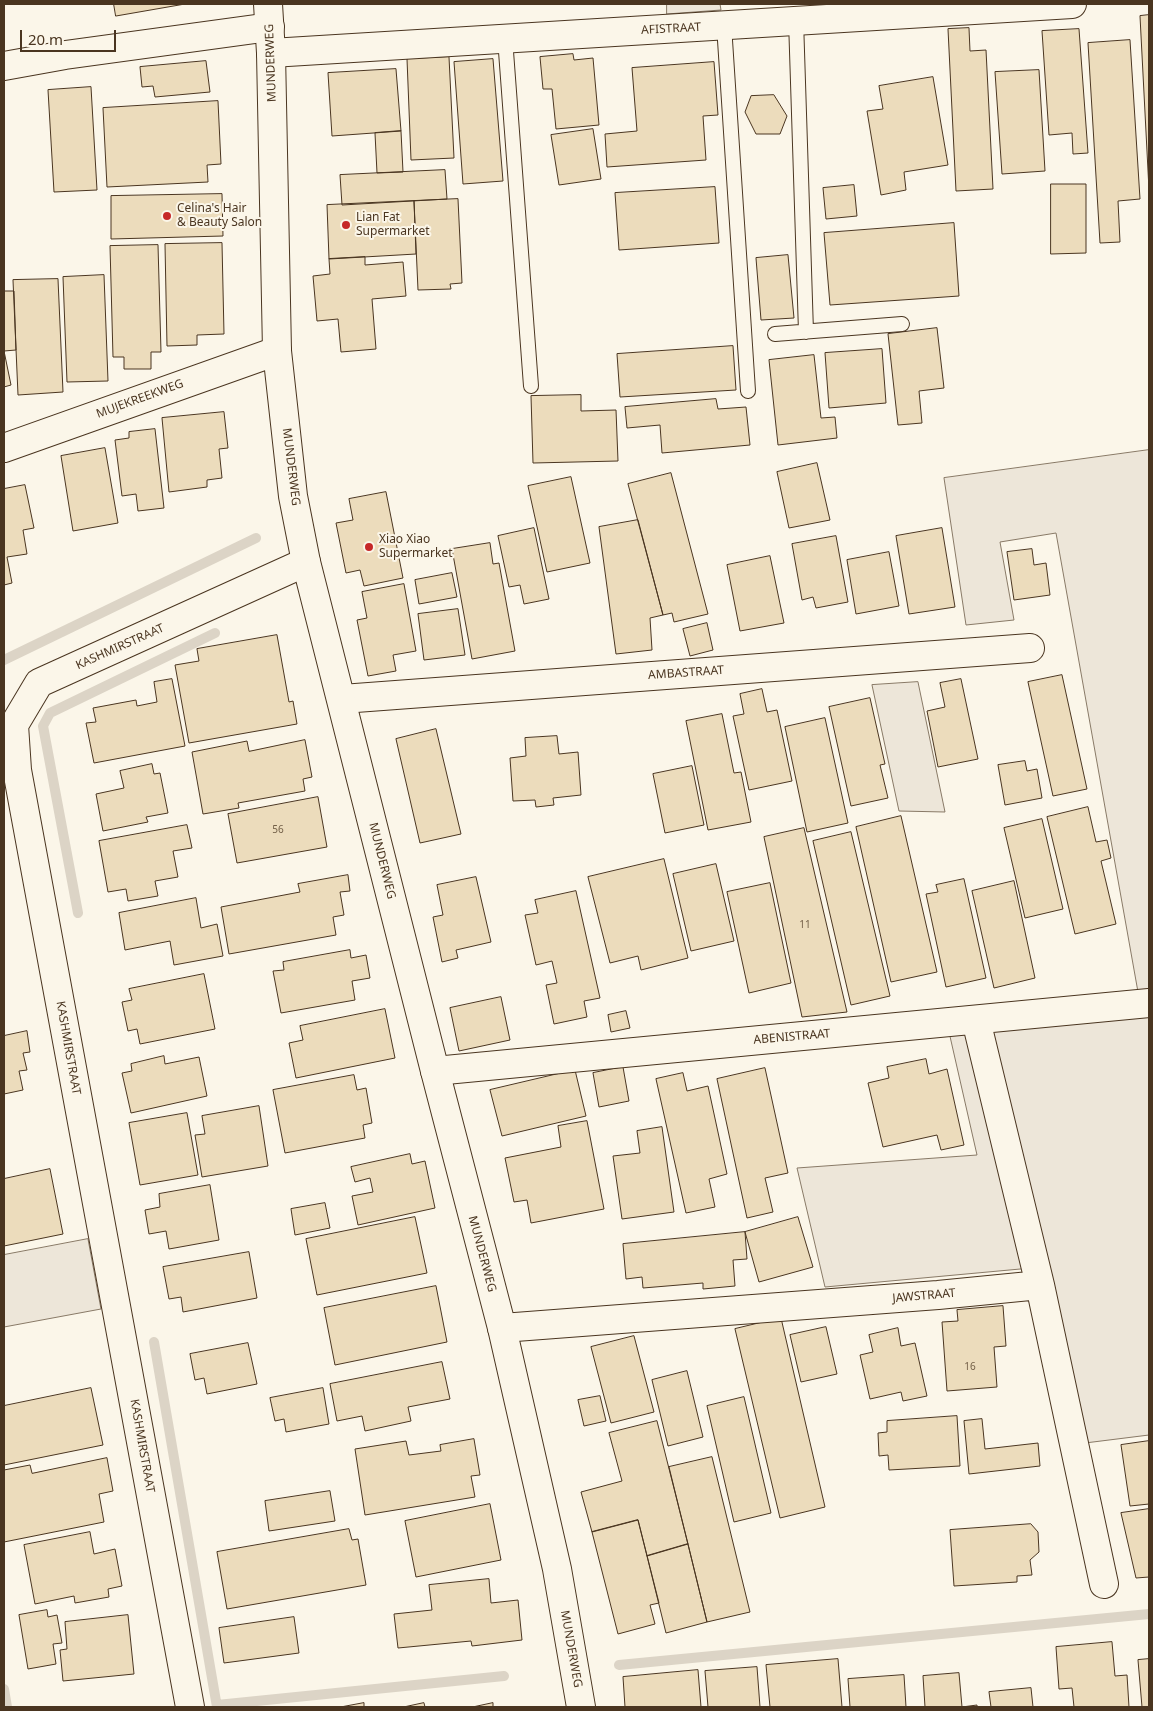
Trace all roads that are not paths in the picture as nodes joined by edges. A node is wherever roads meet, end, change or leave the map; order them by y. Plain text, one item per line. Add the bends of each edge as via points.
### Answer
1 (1072, 4) edge
2 (796, 20) junction
3 (724, 25) junction
4 (270, 28) edge
5 (505, 38) junction
6 (4, 66) edge
7 (902, 324) dead end
8 (806, 332) junction
9 (775, 334) dead end
10 (277, 351) junction
11 (531, 386) dead end
12 (748, 391) dead end
13 (4, 448) edge
14 (306, 562) junction
15 (1030, 648) dead end
16 (342, 699) junction
17 (1149, 1003) edge
18 (976, 1020) junction
19 (435, 1071) junction
20 (1040, 1284) junction
21 (502, 1328) junction
22 (1104, 1584) dead end
23 (190, 1707) edge
24 (581, 1707) edge

1 - 2 street, AFISTRAAT
2 - 3 street, AFISTRAAT
2 - 8 lane
3 - 5 street, AFISTRAAT
3 - 12 lane
4 - 5 street, AFISTRAAT
4 - 6 street, AFISTRAAT via 65,54
4 - 10 street, MUNDERWEG
5 - 11 lane
7 - 8 lane
8 - 9 lane
10 - 13 street, MUJEKREEKWEG
10 - 14 street, MUNDERWEG via 294,496
14 - 16 street, MUNDERWEG
14 - 23 street, KASHMIRSTRAAT via 39,683 14,725 17,770
15 - 16 street, AMBASTRAAT
16 - 19 street, MUNDERWEG
17 - 18 street, ABENISTRAAT
18 - 19 street, ABENISTRAAT
18 - 20 street
19 - 21 street, MUNDERWEG
20 - 21 street, JAWSTRAAT via 938,1295
20 - 22 street
21 - 24 street, MUNDERWEG via 558,1570

